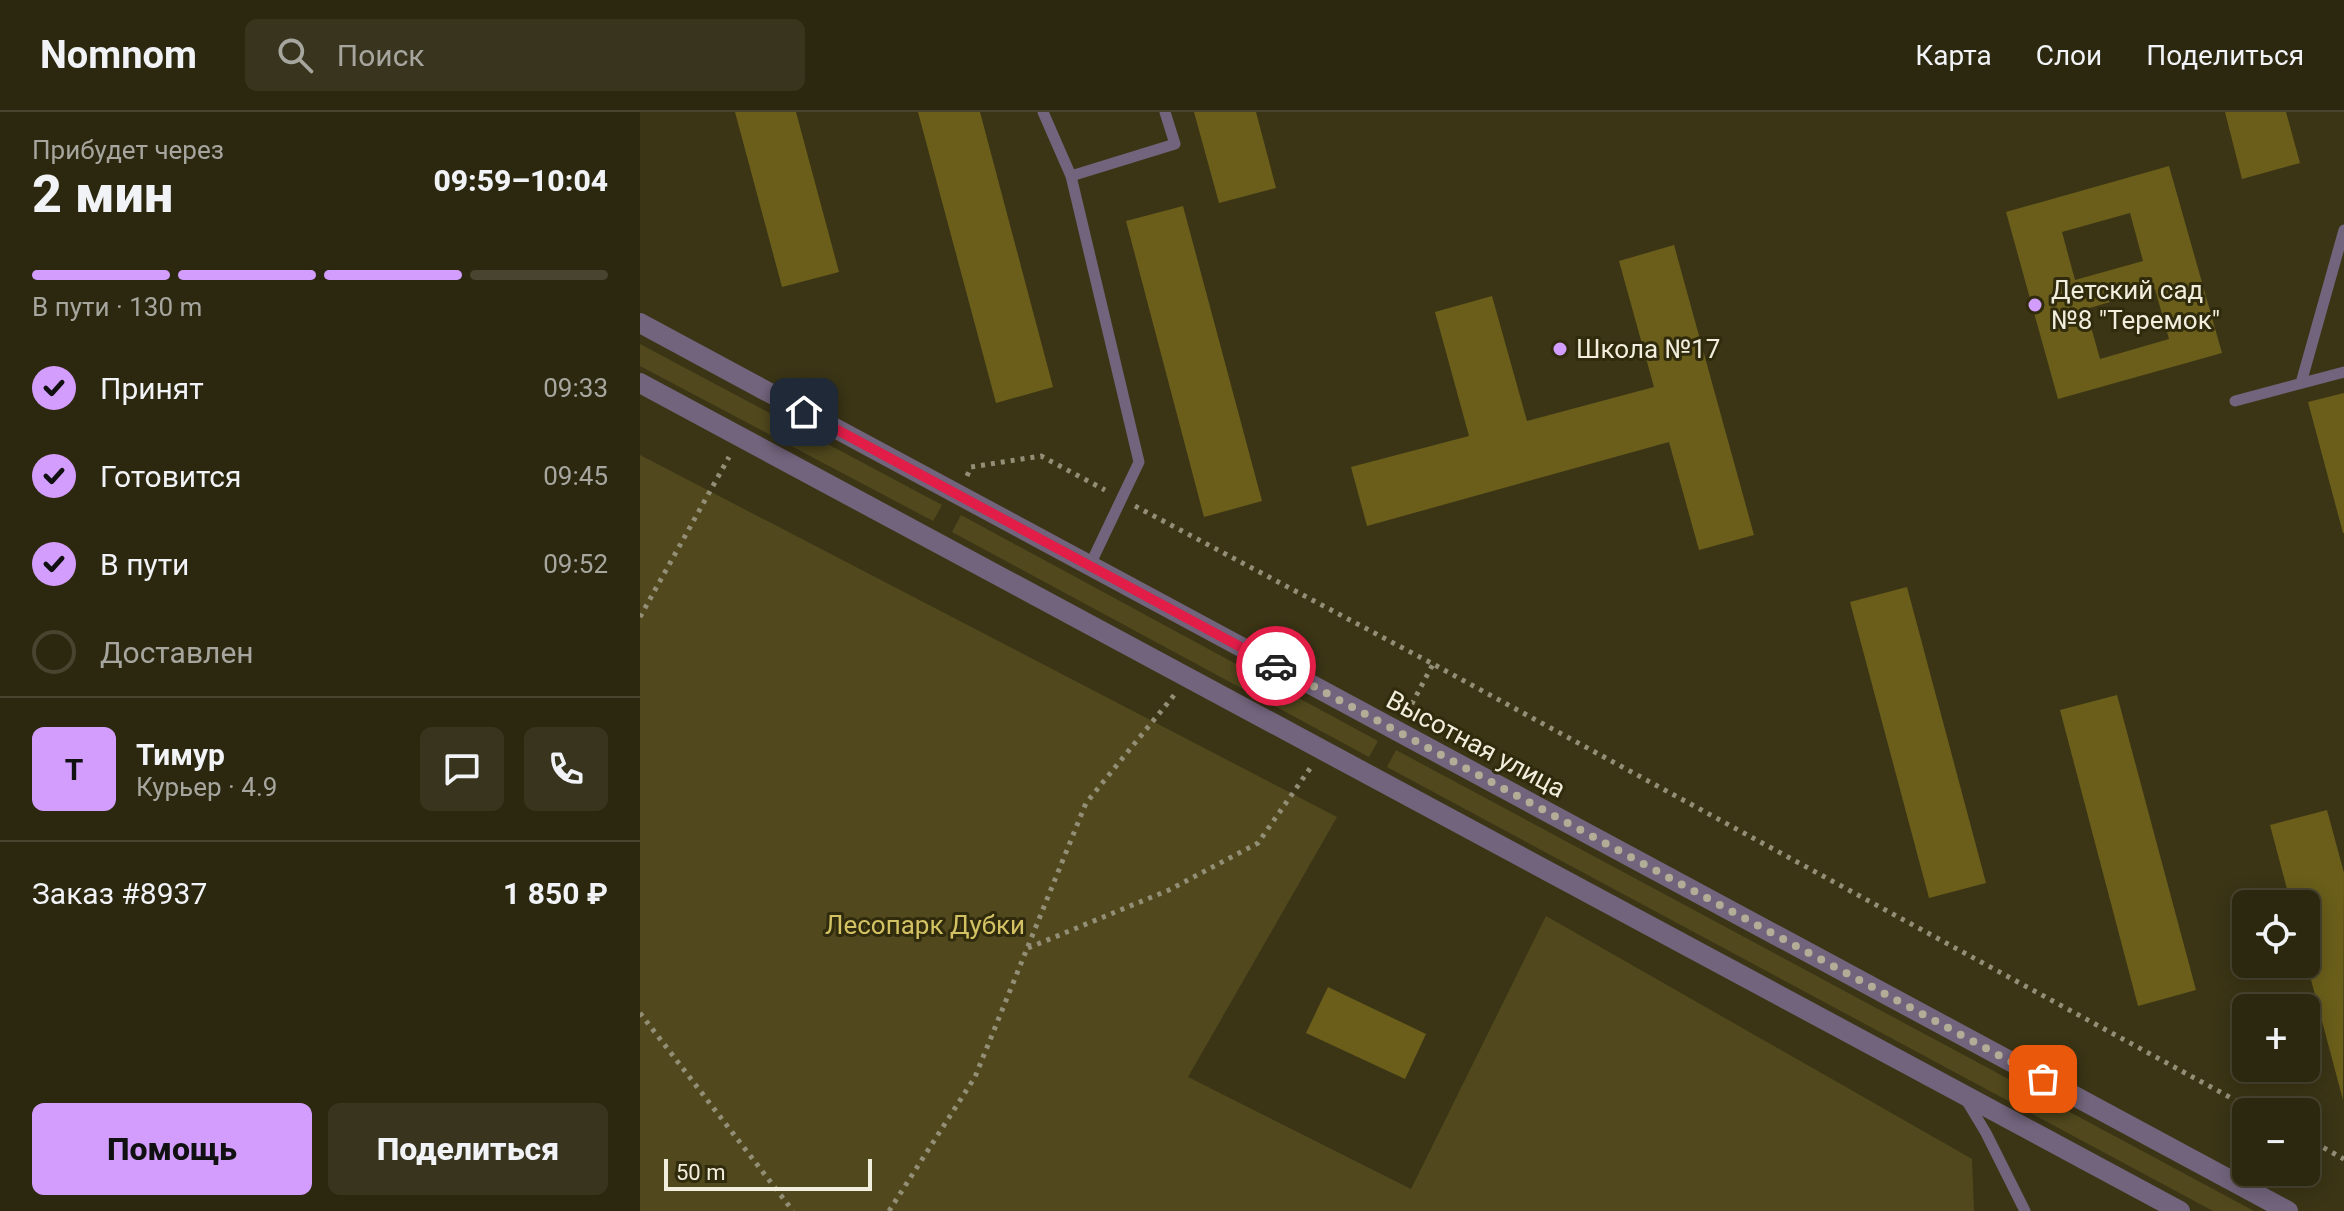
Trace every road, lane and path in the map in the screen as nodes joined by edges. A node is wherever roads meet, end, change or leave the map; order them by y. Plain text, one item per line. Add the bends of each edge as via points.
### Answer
1 (1043, 112) edge
2 (1165, 112) edge
3 (1071, 176) junction
4 (2344, 230) edge
5 (640, 323) edge
6 (2344, 372) edge
7 (640, 383) edge
8 (2301, 383) junction
9 (2235, 401) dead end
10 (729, 456) dead end
11 (1041, 456) dead end
12 (1121, 499) junction
13 (1090, 565) junction
14 (640, 617) edge
15 (1188, 678) junction
16 (1311, 767) dead end
17 (1027, 948) junction
18 (640, 1013) edge
19 (1963, 1095) junction
20 (2232, 1098) edge
21 (2320, 1146) edge
22 (2344, 1159) edge
23 (793, 1211) edge
24 (889, 1211) edge
25 (2025, 1211) edge
26 (2180, 1211) edge
27 (2288, 1211) edge

1 - 3 lane
2 - 3 lane via 1175,144
3 - 12 lane via 1139,462
4 - 8 lane
5 - 13 street, Высотная улица
6 - 8 lane
7 - 15 street
8 - 9 lane
10 - 14 path
11 - 12 path
12 - 13 lane
12 - 20 path
13 - 27 street, Высотная улица
15 - 17 path via 1086,803
15 - 19 street
16 - 17 path via 1258,843 1169,890
17 - 24 path via 975,1077
18 - 23 path
19 - 25 lane
19 - 26 street
21 - 22 path

